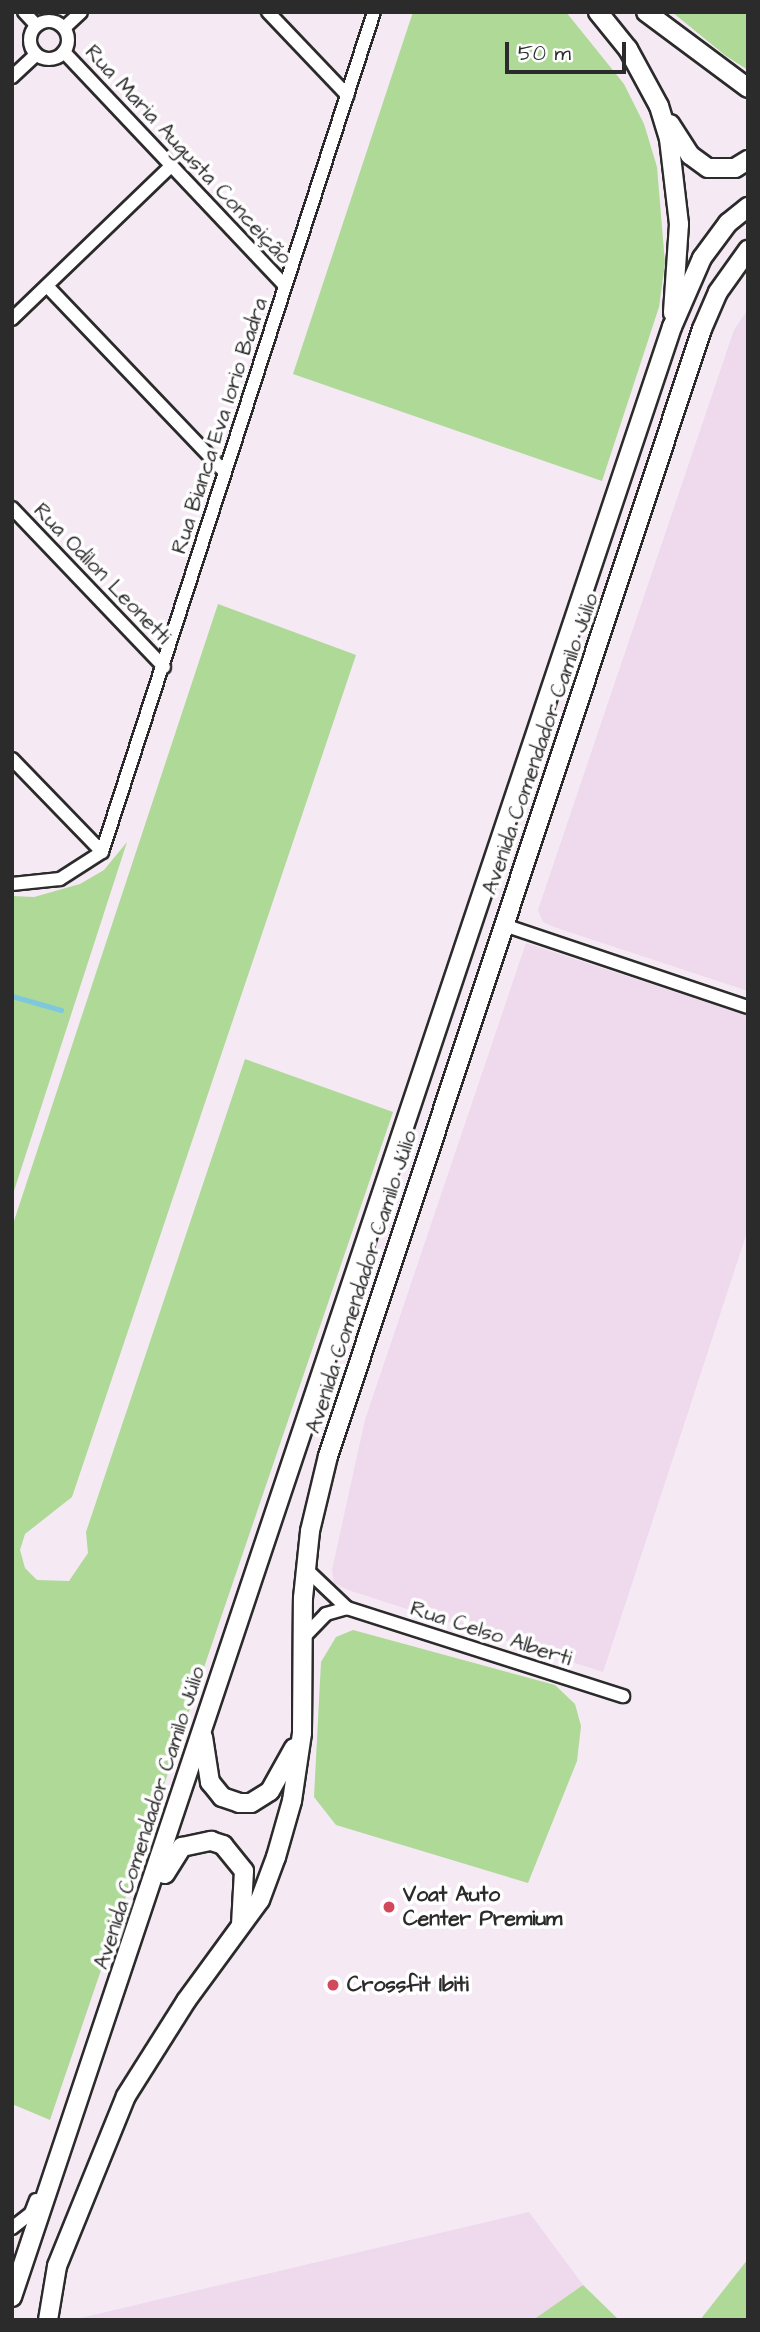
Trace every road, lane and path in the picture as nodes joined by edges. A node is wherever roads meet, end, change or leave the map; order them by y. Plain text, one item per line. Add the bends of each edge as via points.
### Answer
1 (24, 12) edge
2 (81, 12) edge
3 (268, 12) edge
4 (374, 12) edge
5 (598, 12) edge
6 (646, 12) edge
7 (36, 25) junction
8 (64, 28) junction
9 (64, 52) junction
10 (36, 55) junction
11 (12, 77) edge
12 (748, 88) edge
13 (347, 95) junction
14 (659, 106) junction
15 (748, 160) edge
16 (171, 166) junction
17 (748, 207) edge
18 (748, 250) edge
19 (285, 285) junction
20 (47, 286) junction
21 (12, 319) edge
22 (672, 327) junction
23 (225, 472) junction
24 (12, 508) edge
25 (164, 667) junction
26 (12, 759) edge
27 (102, 852) junction
28 (12, 884) edge
29 (504, 925) junction
30 (748, 1007) edge
31 (306, 1569) junction
32 (347, 1608) junction
33 (303, 1637) junction
34 (623, 1696) dead end
35 (202, 1730) junction
36 (302, 1732) junction
37 (240, 1930) junction
38 (132, 1949) junction
39 (61, 2145) junction
40 (16, 2226) edge
41 (12, 2297) edge
42 (48, 2320) edge

1 - 7 street
2 - 8 street
3 - 13 street
4 - 13 street, Rua Bianca Eva Iorio Badra
5 - 14 main road via 628,49
6 - 12 main road
7 - 8 street via 54,21
7 - 10 street via 30,37
8 - 9 street via 68,40
9 - 10 street via 48,59
9 - 16 street, Rua Maria Augusta Conceição
10 - 11 street
13 - 19 street, Rua Bianca Eva Iorio Badra
14 - 15 main road via 699,163 719,170
14 - 22 main road via 676,173 679,224
16 - 19 street, Rua Maria Augusta Conceição
16 - 20 street
17 - 22 main road, Avenida Comendador Camilo Júlio via 728,223 702,258
18 - 29 main road, Avenida Comendador Camilo Júlio via 718,292 702,329
19 - 23 street, Rua Bianca Eva Iorio Badra
20 - 21 street
20 - 23 street
22 - 35 main road, Avenida Comendador Camilo Júlio
23 - 25 street, Rua Bianca Eva Iorio Badra
24 - 25 street, Rua Odilon Leonetti
25 - 27 street, Rua Bianca Eva Iorio Badra
26 - 27 street
27 - 28 street via 60,879
29 - 30 street
29 - 31 main road, Avenida Comendador Camilo Júlio via 328,1456
31 - 32 street, Rua Celso Alberti
31 - 33 main road, Avenida Comendador Camilo Júlio
32 - 33 street via 326,1614
32 - 34 street, Rua Celso Alberti
33 - 36 main road, Avenida Comendador Camilo Júlio
35 - 36 main road via 210,1782 222,1797 239,1803 251,1803 270,1791
35 - 38 main road, Avenida Comendador Camilo Júlio
36 - 37 main road, Avenida Comendador Camilo Júlio via 292,1801 276,1857 260,1900
37 - 38 main road via 244,1871 223,1845 198,1842 183,1847 170,1860
37 - 42 main road, Avenida Comendador Camilo Júlio via 186,2001 126,2096 57,2266
38 - 39 main road, Avenida Comendador Camilo Júlio
39 - 40 street, Avenida Comendador Camilo Júlio via 31,2213
39 - 41 main road, Avenida Comendador Camilo Júlio

